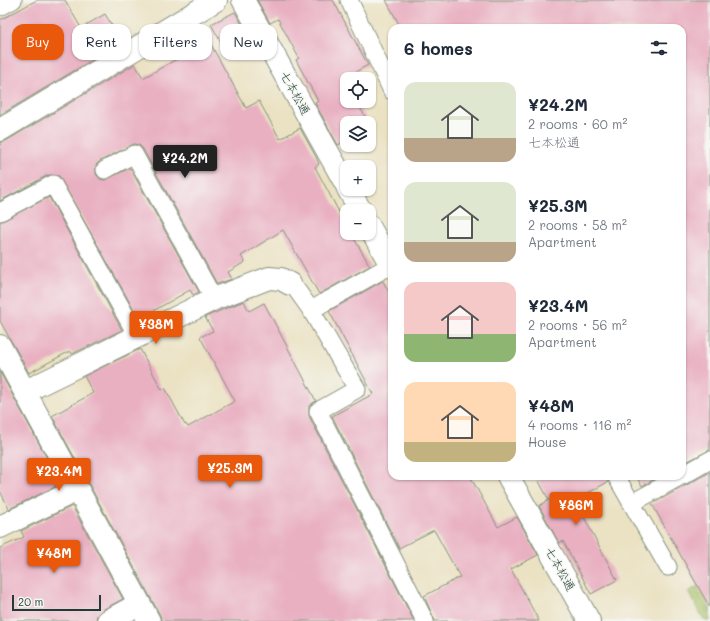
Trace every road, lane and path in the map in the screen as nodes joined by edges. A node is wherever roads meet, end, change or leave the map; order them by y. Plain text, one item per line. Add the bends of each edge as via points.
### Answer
1 (13, 0) edge
2 (216, 0) edge
3 (243, 0) edge
4 (349, 0) edge
5 (0, 7) edge
6 (388, 83) edge
7 (0, 130) edge
8 (105, 170) dead end
9 (340, 174) edge
10 (0, 212) edge
11 (376, 239) edge
12 (388, 261) edge
13 (388, 268) edge
14 (290, 284) joint
15 (214, 299) junction
16 (311, 310) junction
17 (137, 336) junction
18 (1, 351) edge
19 (26, 391) junction
20 (710, 460) edge
21 (686, 474) edge
22 (510, 480) edge
23 (618, 480) edge
24 (675, 480) edge
25 (77, 490) junction
26 (632, 503) junction
27 (0, 527) edge
28 (668, 567) dead end
29 (144, 613) edge
30 (108, 621) edge
31 (426, 621) edge
32 (589, 621) edge

1 - 5 lane
2 - 7 street
3 - 9 street, 七本松通
4 - 6 lane
8 - 15 lane via 134,154
10 - 17 lane via 53,184
11 - 12 street
13 - 16 lane
14 - 15 street via 281,279 269,278
14 - 16 lane
15 - 17 street
16 - 31 lane via 357,389 318,412
17 - 19 street
18 - 19 street
19 - 25 street
20 - 21 lane
22 - 32 street, 七本松通
23 - 26 lane
24 - 26 lane
25 - 27 street
25 - 29 street
26 - 28 lane
29 - 30 street

